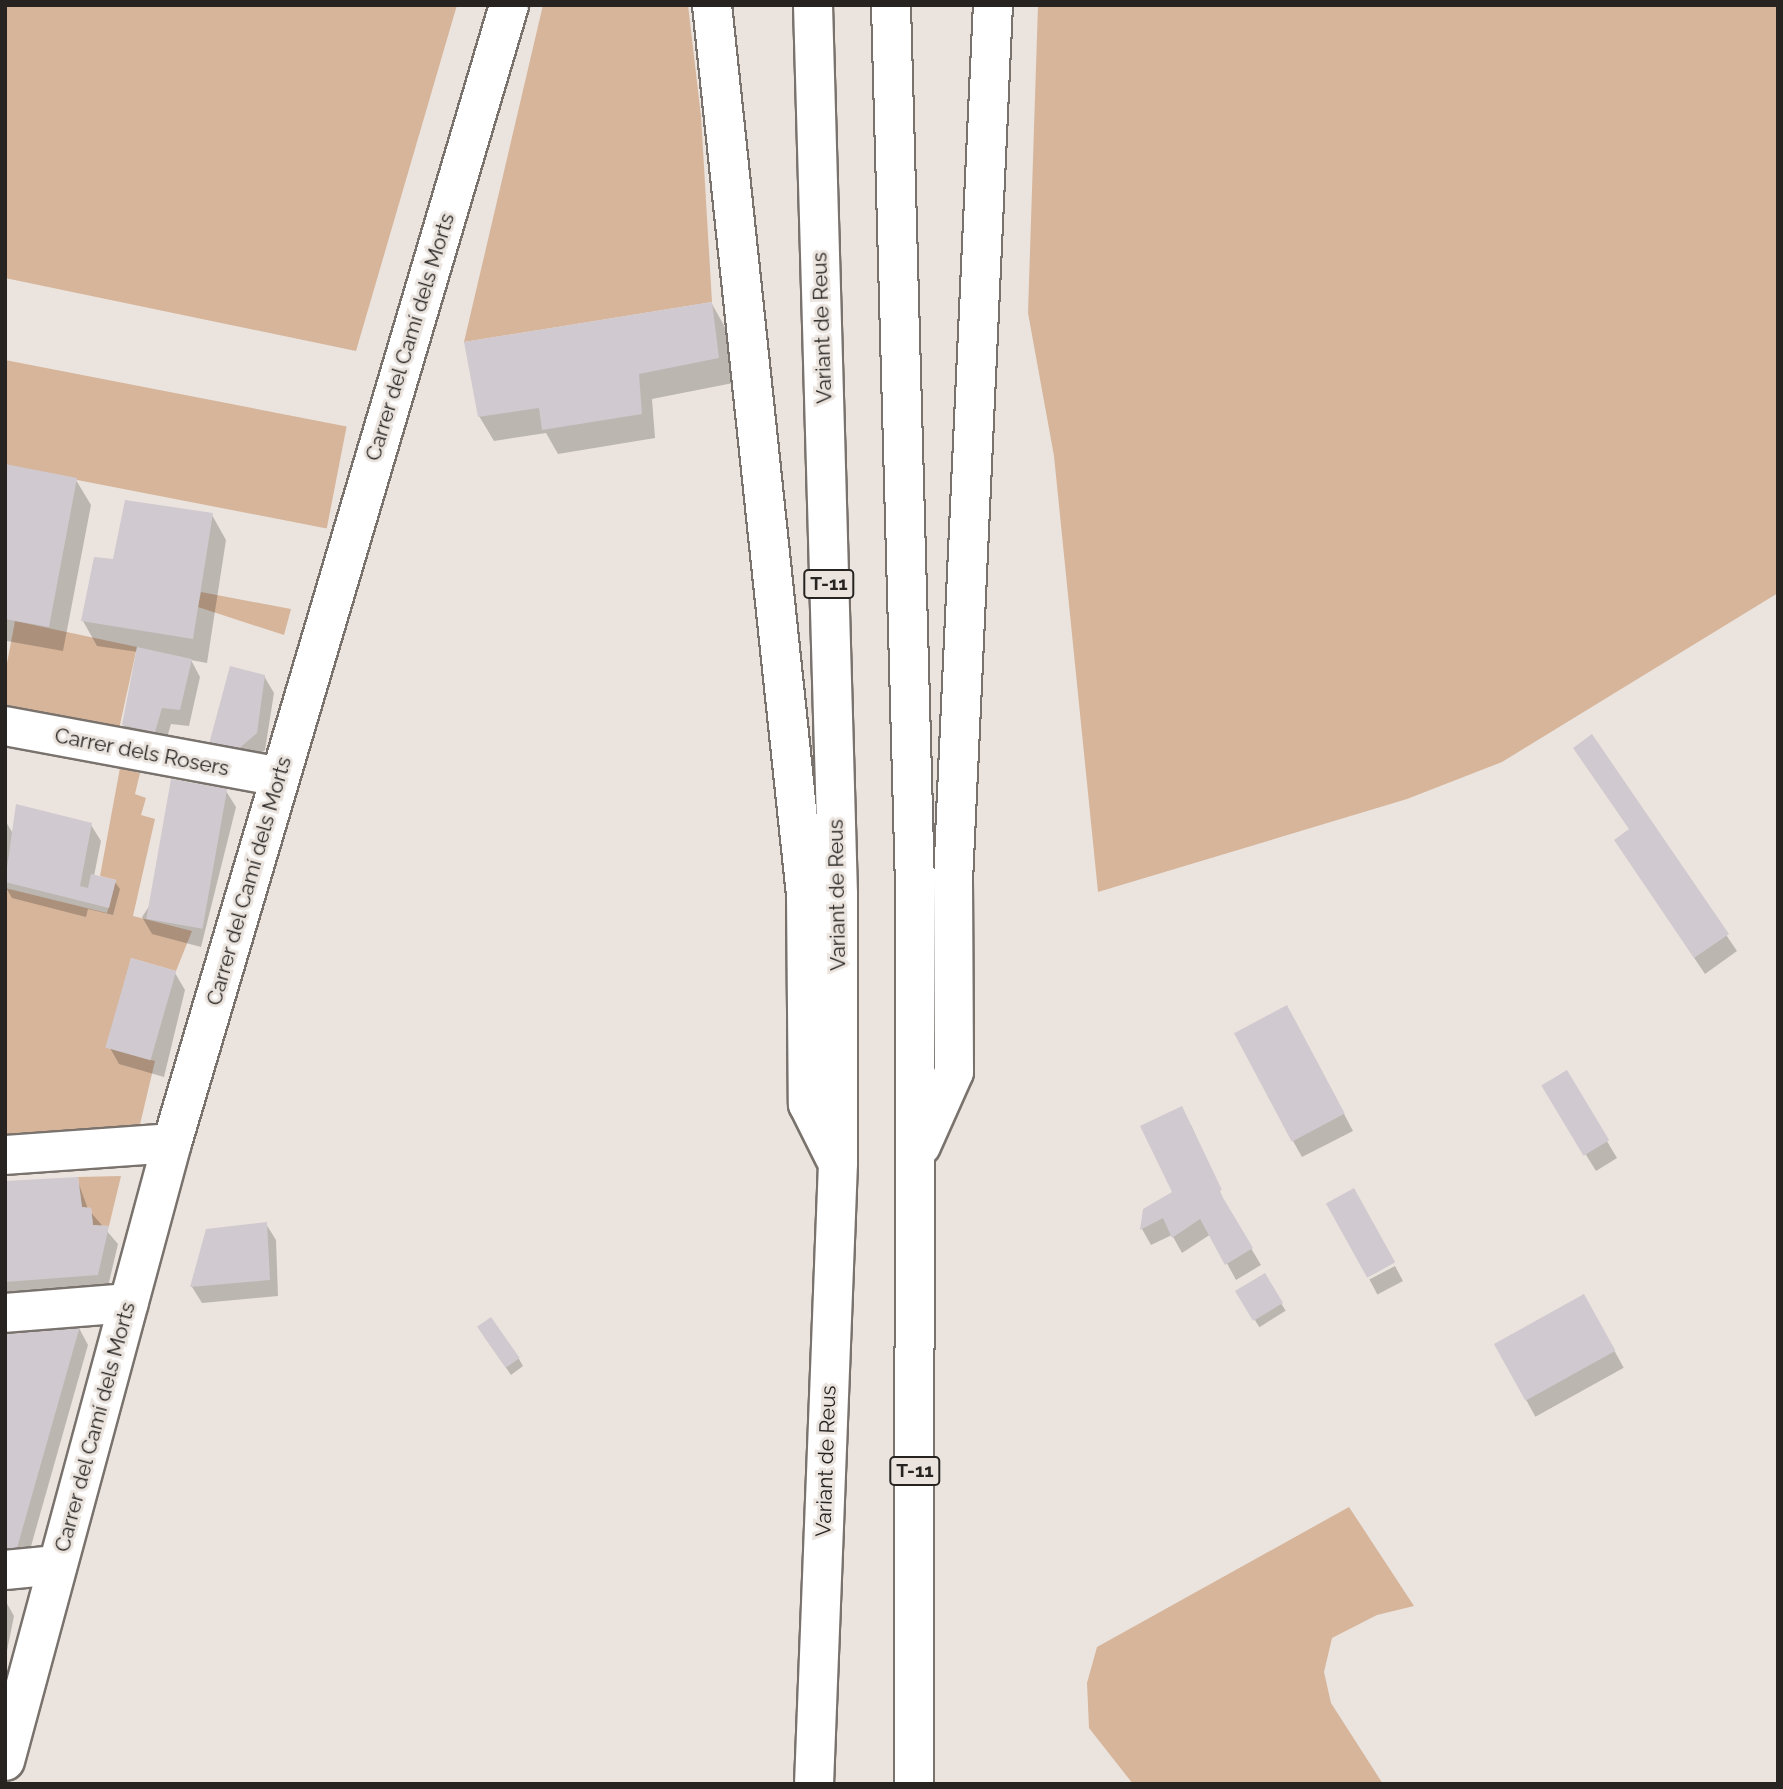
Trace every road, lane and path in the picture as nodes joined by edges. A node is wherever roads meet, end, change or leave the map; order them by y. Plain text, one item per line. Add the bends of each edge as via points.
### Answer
1 (509, 5) edge
2 (712, 5) edge
3 (813, 5) edge
4 (891, 5) edge
5 (993, 5) edge
6 (5, 726) edge
7 (279, 777) junction
8 (172, 1143) junction
9 (5, 1156) edge
10 (916, 1158) junction
11 (838, 1163) junction
12 (129, 1303) junction
13 (5, 1313) edge
14 (57, 1565) junction
15 (5, 1570) edge
16 (5, 1761) edge
17 (814, 1784) edge
18 (914, 1784) edge

1 - 7 main road, Carrer del Camí dels Morts
2 - 11 main road via 806,895 808,1104
3 - 11 main road, Variant de Reus / T-11 via 838,894
4 - 10 main road, T-11 via 915,885
5 - 10 main road via 953,881 954,1072
6 - 7 main road, Carrer dels Rosers
7 - 8 main road, Carrer del Camí dels Morts
8 - 9 main road
8 - 12 main road, Carrer del Camí dels Morts
10 - 18 main road, T-11
11 - 17 main road, Variant de Reus / T-11
12 - 13 main road
12 - 14 main road, Carrer del Camí dels Morts
14 - 15 main road
14 - 16 main road, Carrer del Camí dels Morts

